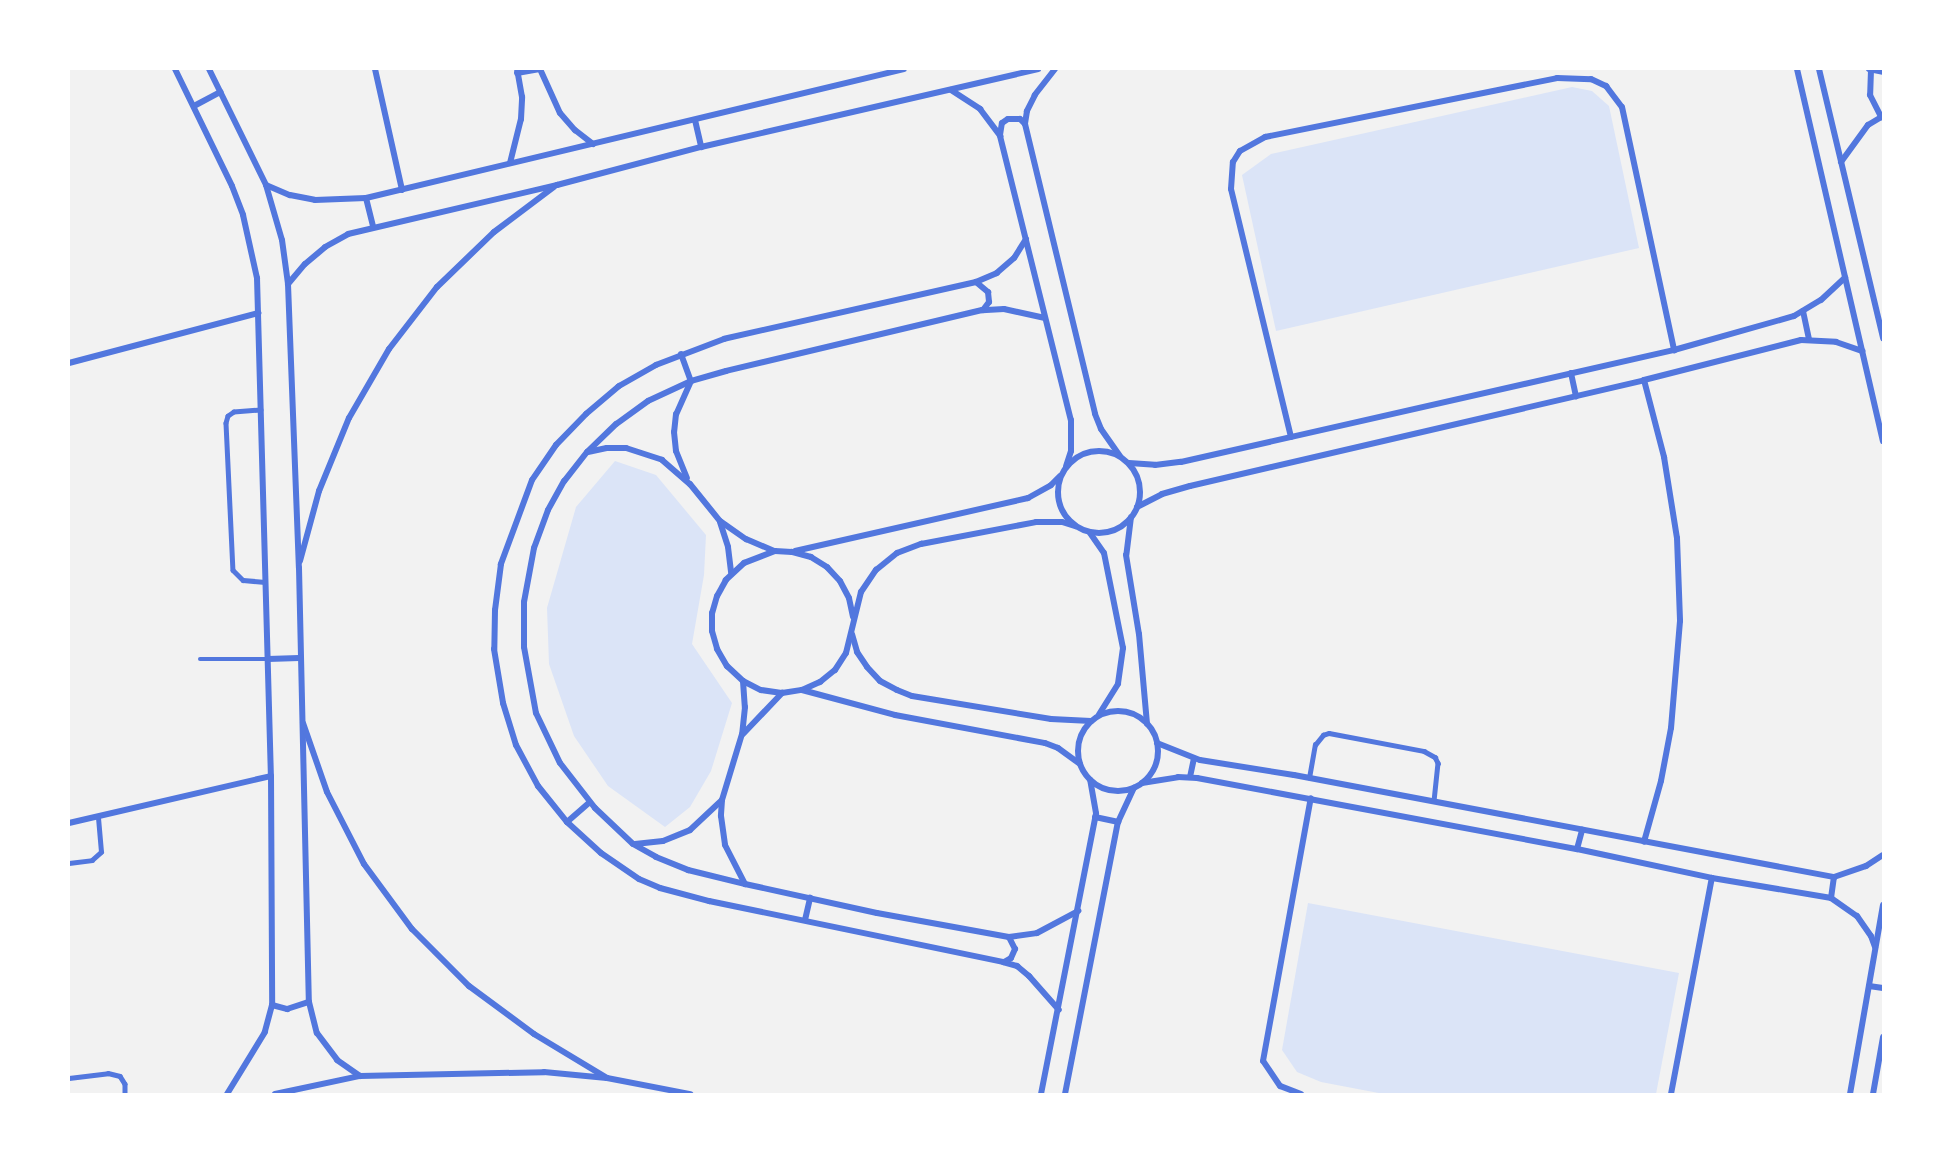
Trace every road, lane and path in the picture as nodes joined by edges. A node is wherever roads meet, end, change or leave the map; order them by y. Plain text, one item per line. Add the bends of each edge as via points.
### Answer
1 (175, 69) edge
2 (209, 69) edge
3 (375, 69) edge
4 (540, 69) edge
5 (904, 69) edge
6 (1038, 69) edge
7 (1055, 69) edge
8 (1797, 69) edge
9 (1819, 69) edge
10 (1869, 69) edge
11 (517, 71) edge
12 (1883, 72) edge
13 (951, 90) junction
14 (220, 92) junction
15 (194, 106) junction
16 (1882, 117) edge
17 (694, 120) junction
18 (1025, 124) junction
19 (1000, 136) junction
20 (593, 144) junction
21 (701, 147) junction
22 (1841, 162) junction
23 (510, 163) junction
24 (266, 185) junction
25 (557, 185) junction
26 (402, 190) junction
27 (366, 198) junction
28 (373, 227) junction
29 (1026, 239) junction
30 (1845, 278) junction
31 (976, 282) junction
32 (288, 284) junction
33 (982, 310) junction
34 (1803, 312) junction
35 (258, 313) junction
36 (1880, 314) edge
37 (1045, 318) junction
38 (1883, 338) edge
39 (1809, 339) junction
40 (1674, 350) junction
41 (1862, 351) junction
42 (681, 354) junction
43 (69, 363) edge
44 (1571, 374) junction
45 (1644, 380) junction
46 (692, 381) junction
47 (1576, 396) junction
48 (261, 410) junction
49 (1292, 437) junction
50 (1883, 441) edge
51 (587, 452) junction
52 (1120, 456) junction
53 (1129, 463) junction
54 (1066, 466) junction
55 (1060, 476) junction
56 (690, 484) junction
57 (1137, 507) junction
58 (1131, 517) junction
59 (720, 521) junction
60 (1075, 526) junction
61 (1090, 532) junction
62 (775, 551) junction
63 (792, 552) junction
64 (299, 568) junction
65 (731, 573) junction
66 (265, 582) junction
67 (853, 617) junction
68 (852, 634) junction
69 (299, 658) junction
70 (200, 659) dead end
71 (267, 659) junction
72 (743, 681) junction
73 (802, 690) junction
74 (782, 693) junction
75 (300, 715) junction
76 (1098, 716) junction
77 (1091, 721) junction
78 (1147, 724) junction
79 (742, 734) junction
80 (1157, 743) junction
81 (1194, 758) junction
82 (1080, 764) junction
83 (271, 776) junction
84 (1190, 777) junction
85 (1309, 778) junction
86 (1090, 780) junction
87 (1142, 783) junction
88 (1134, 788) junction
89 (1311, 798) junction
90 (722, 800) junction
91 (1434, 801) junction
92 (590, 802) junction
93 (98, 817) junction
94 (1095, 817) junction
95 (567, 822) junction
96 (1118, 822) junction
97 (69, 823) edge
98 (1582, 830) junction
99 (1644, 842) junction
100 (633, 844) junction
101 (1577, 849) junction
102 (1883, 855) edge
103 (69, 863) edge
104 (1834, 877) junction
105 (1712, 878) junction
106 (745, 884) junction
107 (810, 898) junction
108 (1831, 898) junction
109 (1883, 905) edge
110 (1078, 911) junction
111 (805, 920) junction
112 (1009, 937) junction
113 (1875, 947) junction
114 (1003, 962) junction
115 (1869, 986) junction
116 (1883, 988) edge
117 (309, 1002) junction
118 (272, 1005) junction
119 (1059, 1010) junction
120 (1883, 1037) edge
121 (1881, 1051) junction
122 (1883, 1059) edge
123 (360, 1076) junction
124 (69, 1078) edge
125 (607, 1078) junction
126 (125, 1094) edge
127 (228, 1094) edge
128 (275, 1094) edge
129 (690, 1094) edge
130 (1041, 1094) edge
131 (1065, 1094) edge
132 (1301, 1094) edge
133 (1671, 1094) edge
134 (1850, 1094) edge
135 (1873, 1094) edge

1 - 15 street
2 - 14 street
3 - 26 street
4 - 11 street
4 - 20 street via 560,113
5 - 17 street
6 - 13 street
7 - 18 street via 1035,95
8 - 30 street
9 - 22 street
10 - 12 street
10 - 16 street via 1870,95
11 - 23 street via 522,119
13 - 19 street via 980,109
13 - 21 street
14 - 15 street
14 - 24 street
15 - 35 street via 243,215 257,278
16 - 22 street via 1868,125
17 - 20 street
17 - 21 street
18 - 19 street via 1020,119 1008,119 1002,123
18 - 52 street via 1095,414
19 - 29 street
20 - 23 street
21 - 25 street
22 - 36 street
23 - 26 street
24 - 27 street via 315,200
24 - 32 street via 282,240
25 - 28 street
25 - 64 street via 494,232 437,287 389,350 345,429 319,491
26 - 27 street
27 - 28 street
28 - 32 street via 324,247
29 - 31 street via 1014,258 997,273
29 - 37 street
30 - 34 street
30 - 41 street
31 - 33 street via 988,292 988,302
31 - 42 street via 724,339
32 - 64 street
33 - 37 street via 1004,309
33 - 46 street
34 - 39 street
34 - 40 street
35 - 43 street
35 - 48 street
36 - 38 street
37 - 54 street via 1071,420 1071,451
39 - 41 street via 1836,342
39 - 45 street
40 - 44 street
40 - 49 street via 1622,107 1606,86 1591,79 1557,78 1265,137 1240,151 1233,162 1231,189
41 - 50 street
42 - 46 street
42 - 95 street via 619,386 556,445 532,480 501,564 494,649 503,703 516,745 538,786
44 - 47 street
44 - 49 street
45 - 47 street
45 - 99 street via 1664,457 1673,515 1680,621 1671,728
46 - 51 street via 648,401
46 - 56 street via 679,405 674,432 676,451
47 - 57 street via 1190,486
48 - 66 street
48 - 66 lane via 234,412 226,423 233,570 243,580
49 - 53 street via 1168,465
51 - 56 street via 607,448 644,452 662,460
51 - 92 street via 564,481 534,548 524,602 524,647 536,712 560,763
52 - 53 street
52 - 54 street via 1109,451 1086,452
53 - 57 street via 1139,484
54 - 55 street
55 - 60 street via 1058,499
55 - 63 street via 1028,498
56 - 59 street
57 - 58 street
58 - 61 street via 1113,530
58 - 78 street via 1126,555 1139,634
59 - 62 street via 746,539
59 - 65 street
60 - 61 street
60 - 67 street via 1036,522 921,544 897,553 876,570 861,592
61 - 76 street via 1104,553 1124,648 1118,684
62 - 63 street
62 - 65 street via 759,555
63 - 67 street via 827,567 849,598
64 - 69 street
65 - 72 street via 717,596 712,631 727,666
66 - 71 street
67 - 68 street
68 - 73 street via 835,670
68 - 77 street via 857,652 879,681 904,693 1051,719
69 - 71 street
69 - 75 street
70 - 71 lane
71 - 83 street
72 - 74 street via 761,690
72 - 79 street
73 - 74 street
73 - 82 street via 895,715 1045,743
74 - 79 street
75 - 117 street
75 - 125 street via 327,792 359,854 412,929 469,986 534,1034
76 - 77 street
76 - 78 street via 1124,711
77 - 82 street via 1078,746
78 - 80 street
79 - 90 street
80 - 81 street
80 - 87 street via 1152,772
81 - 84 street
81 - 85 street
82 - 86 street
83 - 93 street
83 - 118 street
84 - 87 street
84 - 89 street
85 - 91 street
85 - 91 lane via 1315,744 1329,733 1424,751 1436,758
86 - 88 street via 1116,791
86 - 94 street
87 - 88 street
88 - 96 street
89 - 101 street
89 - 132 street via 1263,1061 1280,1086
90 - 100 street via 690,830 663,841
90 - 106 street via 726,845
91 - 98 street
92 - 95 street
92 - 100 street
93 - 97 street
93 - 103 lane via 101,852 92,860
94 - 96 street
94 - 110 street
95 - 111 street via 601,854 660,888 709,902
96 - 131 street
98 - 99 street
98 - 101 street
99 - 104 street
100 - 106 street via 688,870
101 - 105 street
102 - 104 street via 1866,866
104 - 108 street
105 - 108 street
105 - 133 street
106 - 107 street
107 - 111 street
107 - 112 street
108 - 113 street via 1857,916
109 - 113 street
110 - 112 street via 1037,933
110 - 119 street
111 - 114 street
112 - 114 street via 1015,944 1014,954
113 - 115 street
114 - 119 street via 1017,966 1029,976
115 - 116 street
115 - 134 street
117 - 118 street via 287,1009
117 - 123 street via 317,1033 338,1060
118 - 127 street via 265,1032
119 - 130 street
120 - 121 street
121 - 122 street
121 - 135 street
123 - 125 street via 544,1072
123 - 128 street
124 - 126 lane via 108,1073 120,1076
125 - 129 street

